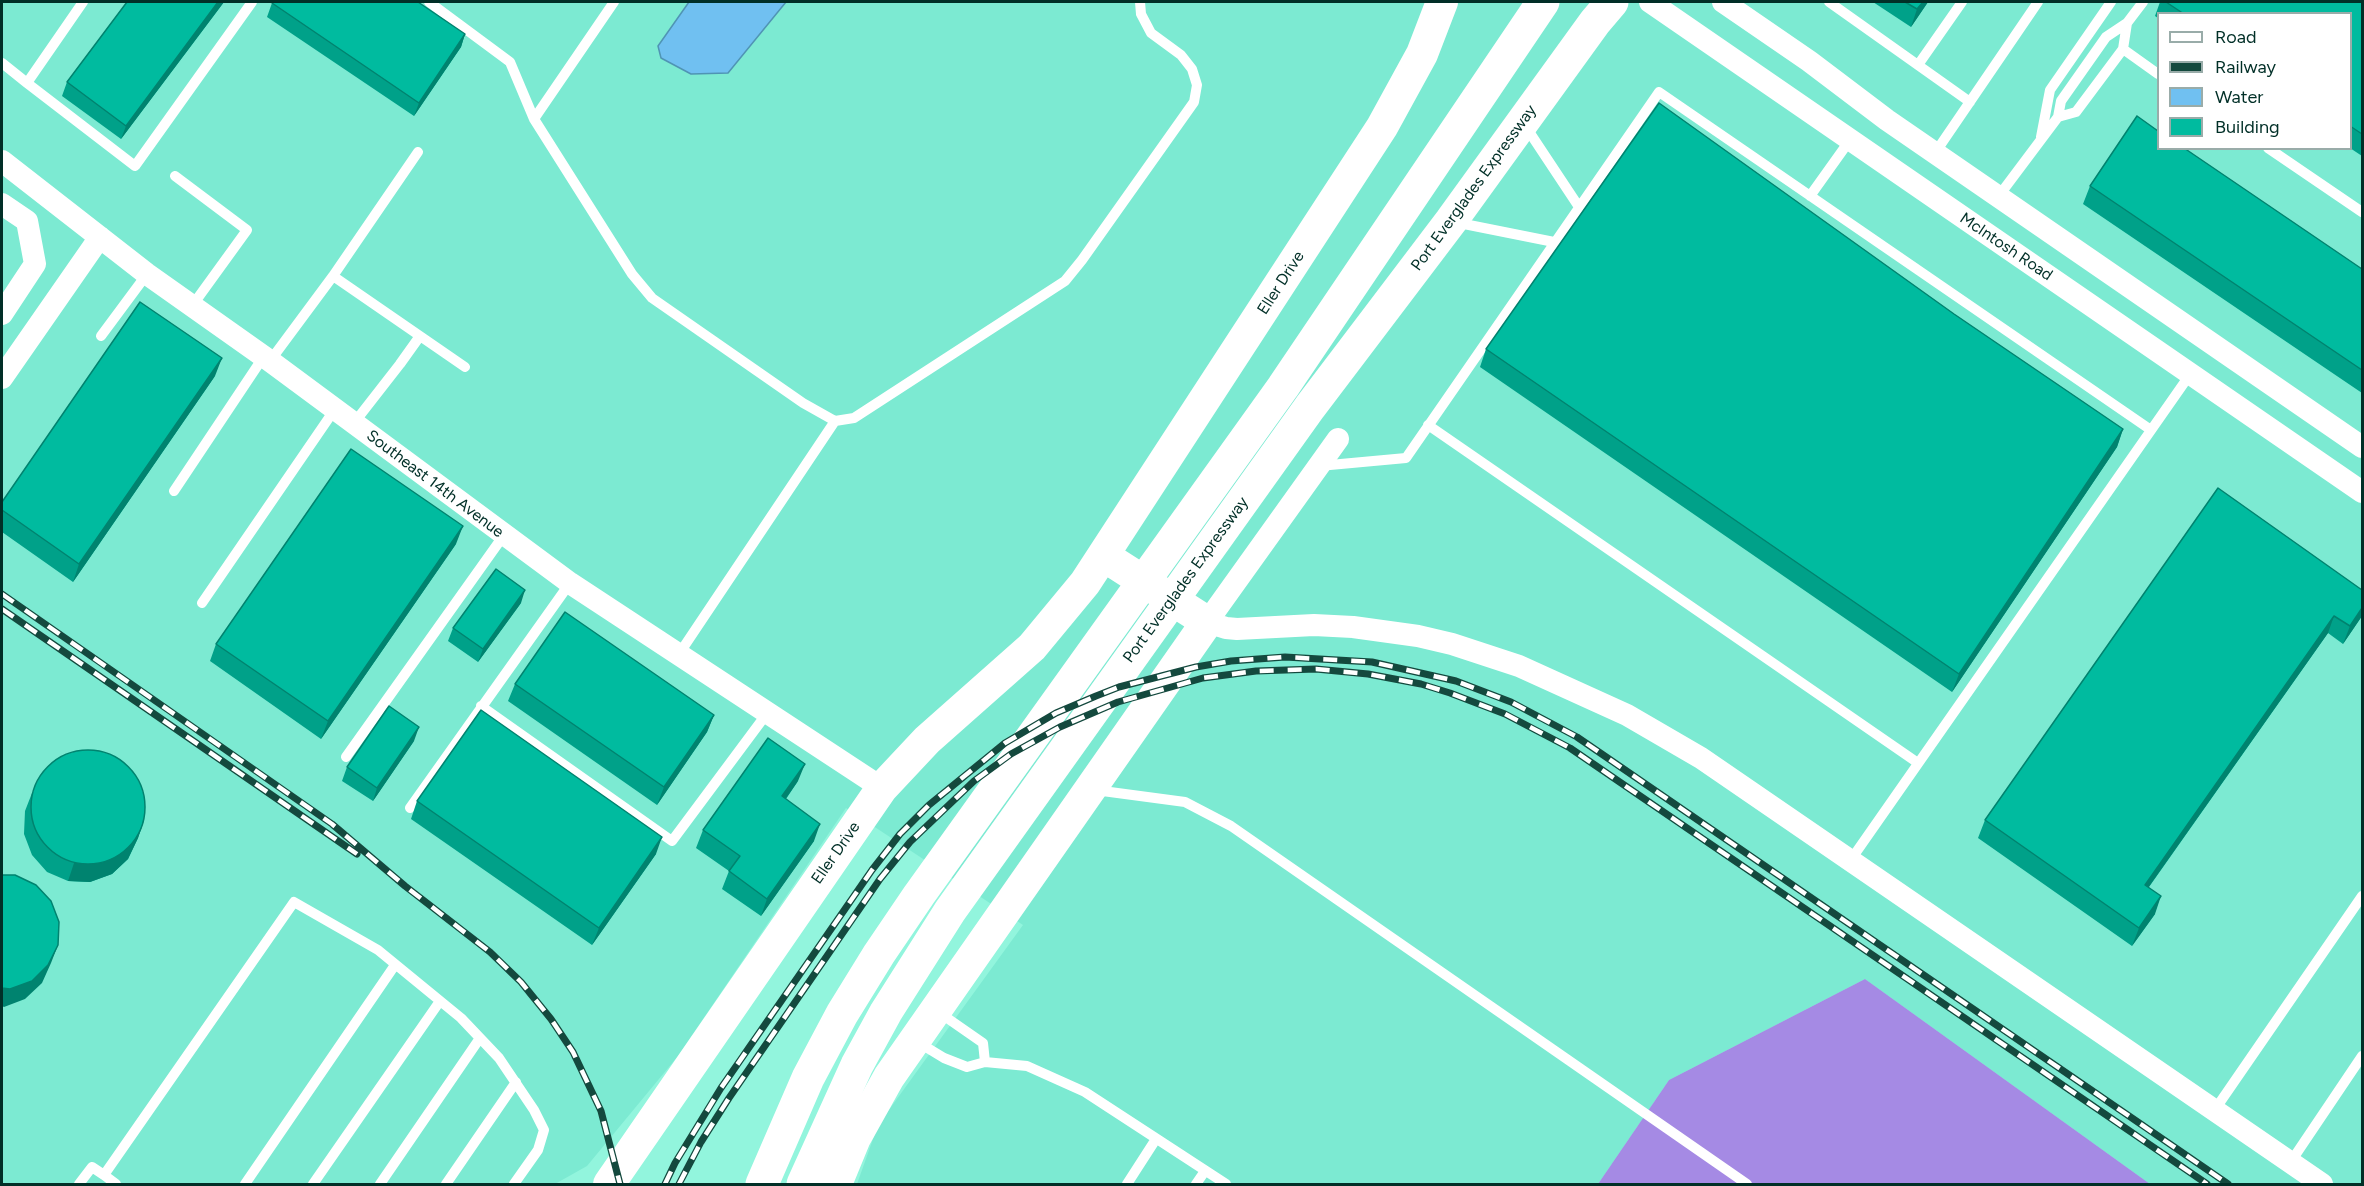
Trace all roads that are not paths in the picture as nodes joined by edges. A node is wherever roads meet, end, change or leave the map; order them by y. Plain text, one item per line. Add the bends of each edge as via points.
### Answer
1 (82, 2) edge
2 (252, 2) edge
3 (429, 2) edge
4 (615, 2) edge
5 (1140, 2) edge
6 (1442, 2) edge
7 (1543, 2) edge
8 (1612, 2) edge
9 (1650, 2) edge
10 (1723, 2) edge
11 (1829, 2) edge
12 (1962, 2) edge
13 (2038, 2) edge
14 (2111, 2) edge
15 (2143, 2) edge
16 (2127, 23) junction
17 (2123, 50) junction
18 (2, 63) edge
19 (1918, 65) junction
20 (2157, 73) edge
21 (27, 83) junction
22 (1970, 102) junction
23 (2058, 117) junction
24 (534, 119) junction
25 (1523, 122) junction
26 (1850, 140) junction
27 (2040, 142) junction
28 (2271, 150) edge
29 (418, 152) dead end
30 (1935, 153) junction
31 (2, 161) edge
32 (175, 176) dead end
33 (1810, 196) junction
34 (1998, 197) junction
35 (2, 204) edge
36 (1579, 207) junction
37 (2362, 212) edge
38 (1451, 222) junction
39 (100, 237) junction
40 (1554, 242) junction
41 (147, 274) junction
42 (333, 276) junction
43 (192, 306) junction
44 (2, 314) edge
45 (101, 336) dead end
46 (420, 336) junction
47 (267, 359) junction
48 (465, 367) dead end
49 (2191, 373) junction
50 (2, 378) edge
51 (335, 409) junction
52 (835, 421) junction
53 (354, 423) junction
54 (1428, 425) junction
55 (2151, 430) junction
56 (1338, 439) dead end
57 (2362, 447) edge
58 (1319, 466) junction
59 (174, 491) dead end
60 (2362, 492) edge
61 (504, 535) junction
62 (1104, 556) junction
63 (570, 583) junction
64 (202, 603) dead end
65 (1208, 622) junction
66 (679, 654) junction
67 (481, 706) junction
68 (768, 711) junction
69 (346, 757) dead end
70 (1918, 763) junction
71 (882, 788) junction
72 (1089, 789) junction
73 (410, 808) dead end
74 (1850, 861) junction
75 (2362, 896) edge
76 (395, 965) junction
77 (440, 1001) junction
78 (935, 1010) junction
79 (480, 1038) junction
80 (914, 1040) junction
81 (2362, 1056) edge
82 (985, 1062) junction
83 (516, 1083) junction
84 (2214, 1111) junction
85 (1156, 1138) junction
86 (2290, 1163) junction
87 (1205, 1171) junction
88 (104, 1175) junction
89 (79, 1185) edge
90 (116, 1185) edge
91 (245, 1185) edge
92 (313, 1185) edge
93 (380, 1185) edge
94 (446, 1185) edge
95 (514, 1185) edge
96 (609, 1185) edge
97 (762, 1185) edge
98 (803, 1185) edge
99 (836, 1185) edge
100 (1127, 1185) edge
101 (1196, 1185) edge
102 (1226, 1185) edge
103 (1747, 1185) edge
104 (2322, 1185) edge

1 - 21 lane
2 - 21 lane via 135,166
3 - 24 lane via 510,62
4 - 24 lane
5 - 52 lane via 1150,33 1181,55 1192,69 1197,86 1194,102 1082,260 1065,281 854,418
6 - 62 street, Eller Drive via 1422,54 1382,127
7 - 97 highway, Port Everglades Expressway via 1283,387 879,954 808,1078
8 - 25 highway, Port Everglades Expressway
9 - 26 street, McIntosh Road
10 - 30 street
11 - 19 lane
12 - 19 lane
13 - 22 lane
14 - 27 lane via 2050,90
15 - 16 lane
16 - 17 lane
16 - 23 lane via 2106,37 2061,101
17 - 20 lane
17 - 23 lane via 2076,112
18 - 21 lane
19 - 22 lane
22 - 30 lane
23 - 27 lane
24 - 52 lane via 632,274 652,298
25 - 36 lane
25 - 38 highway, Port Everglades Expressway
26 - 33 lane
26 - 49 street, McIntosh Road
27 - 34 lane
28 - 37 lane
29 - 42 lane
30 - 34 street
31 - 39 street, Southeast 14th Avenue
32 - 43 lane via 247,230
33 - 36 lane via 1659,92
33 - 55 lane
34 - 57 street
35 - 44 street via 27,221 35,264
36 - 40 lane
38 - 40 lane
38 - 98 highway, Port Everglades Expressway via 1310,407 925,948 857,1065
39 - 41 street, Southeast 14th Avenue
39 - 50 street
40 - 54 lane
41 - 43 street, Southeast 14th Avenue
41 - 45 lane
42 - 46 lane
42 - 47 lane
43 - 47 street, Southeast 14th Avenue
46 - 48 lane
46 - 53 lane
47 - 51 street, Southeast 14th Avenue
47 - 59 lane
49 - 55 lane
49 - 60 street, McIntosh Road
51 - 53 street, Southeast 14th Avenue
51 - 64 lane
52 - 66 lane
53 - 61 street, Southeast 14th Avenue
54 - 58 lane via 1406,458
54 - 70 lane
55 - 70 lane
56 - 58 street
58 - 65 street
61 - 63 street, Southeast 14th Avenue
61 - 69 lane
62 - 65 street
62 - 71 street, Eller Drive via 1032,647 927,740
63 - 66 street, Southeast 14th Avenue
63 - 67 lane
65 - 72 street
65 - 74 street via 1226,628 1314,625 1386,631 1452,644 1519,666 1662,734
66 - 68 street, Southeast 14th Avenue
67 - 68 lane via 672,841
67 - 73 lane
68 - 71 street, Southeast 14th Avenue
70 - 74 lane
71 - 96 street, Eller Drive
72 - 78 street
72 - 103 lane via 1185,802 1231,826
74 - 84 street
75 - 84 lane
76 - 77 lane
76 - 88 lane via 378,950 294,902
76 - 91 lane
77 - 79 lane
77 - 92 lane
78 - 80 street
78 - 82 lane via 983,1043
79 - 83 lane
79 - 93 lane
80 - 82 lane via 967,1067
80 - 99 street via 855,1138
81 - 86 lane
82 - 85 lane via 1027,1066 1085,1092
83 - 94 lane
83 - 95 lane via 544,1130 538,1150
84 - 86 street
85 - 87 lane
85 - 100 lane
86 - 104 street
87 - 101 lane
87 - 102 lane
88 - 89 lane via 92,1167
88 - 90 lane

